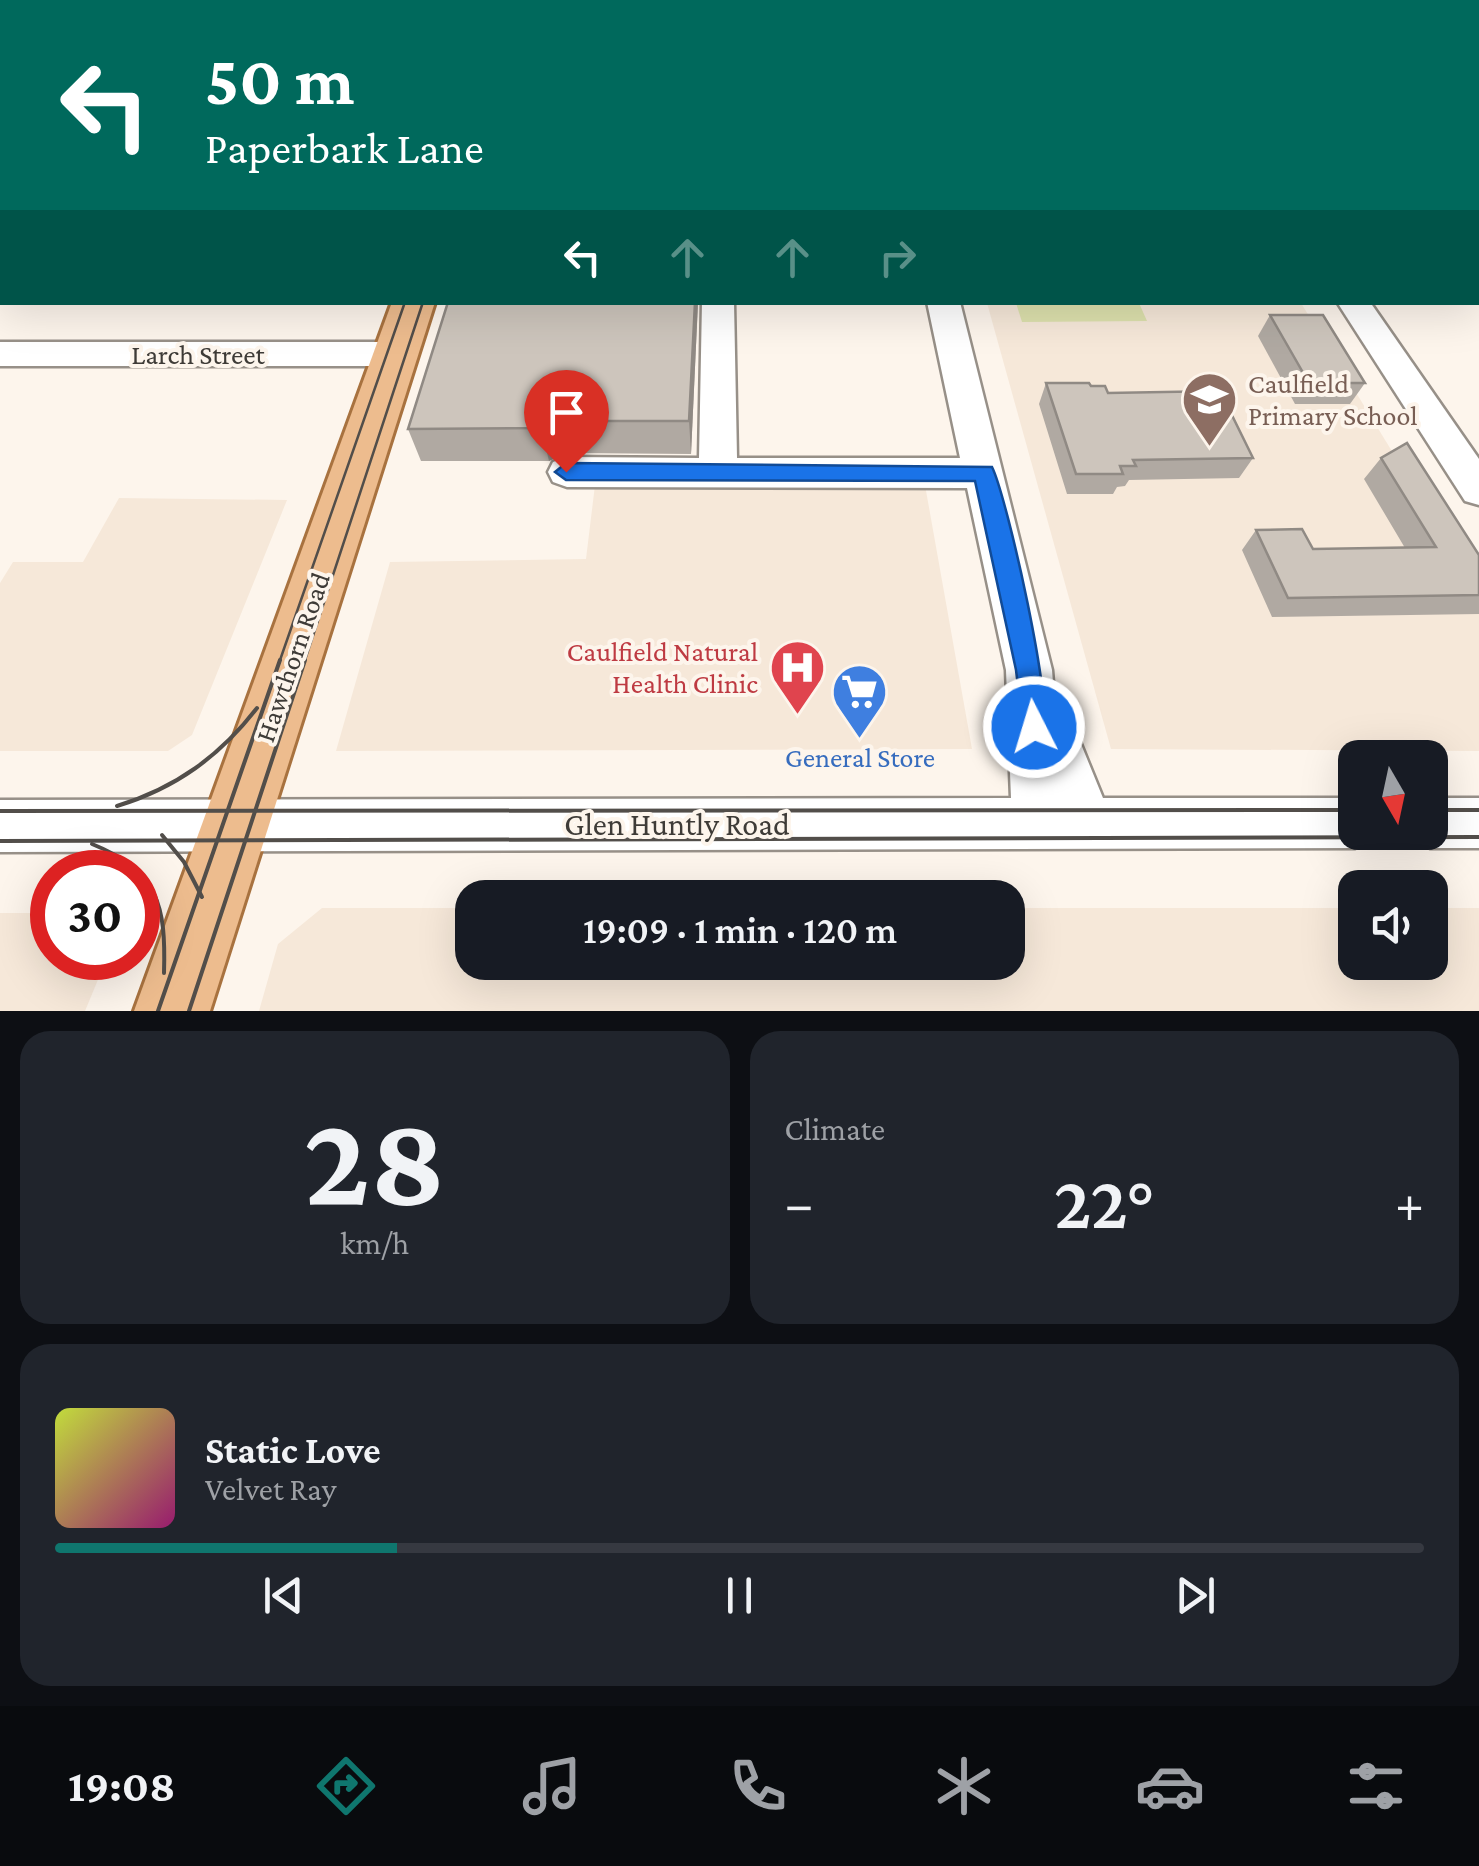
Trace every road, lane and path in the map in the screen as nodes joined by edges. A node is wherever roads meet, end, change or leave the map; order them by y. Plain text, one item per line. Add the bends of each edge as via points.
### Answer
1 (413, 305) edge
2 (718, 305) edge
3 (944, 305) edge
4 (1355, 305) edge
5 (0, 354) edge
6 (396, 354) junction
7 (566, 472) dead end
8 (718, 472) junction
9 (984, 473) junction
10 (1479, 490) edge
11 (1063, 823) junction
12 (1338, 823) edge
13 (1448, 823) edge
14 (1479, 823) edge
15 (237, 824) junction
16 (0, 826) edge
17 (172, 1011) edge

1 - 6 main road, Hawthorn Road
2 - 8 street
3 - 9 street
4 - 10 street
5 - 6 street, Larch Street
6 - 15 main road, Hawthorn Road
7 - 8 street
8 - 9 street
9 - 11 street
11 - 12 street, Glen Huntly Road
11 - 15 street, Glen Huntly Road
13 - 14 street
15 - 16 street, Glen Huntly Road
15 - 17 main road, Hawthorn Road

